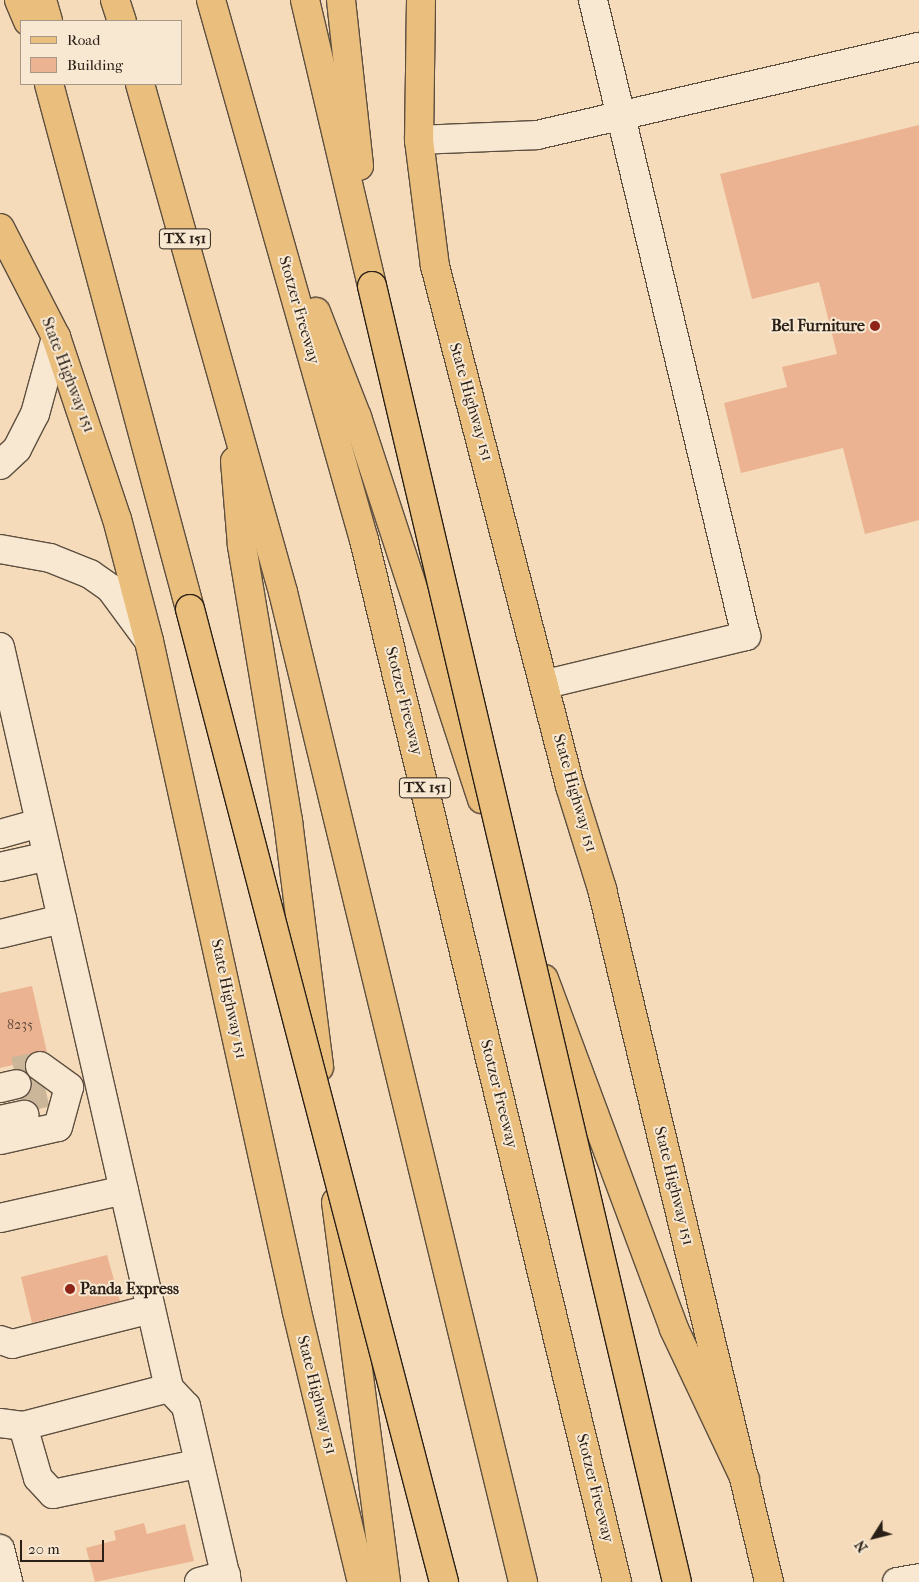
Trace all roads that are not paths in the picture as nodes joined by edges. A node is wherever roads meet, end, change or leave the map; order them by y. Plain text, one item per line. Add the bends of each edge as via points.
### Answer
1 (19, 0) edge
2 (42, 0) edge
3 (116, 0) edge
4 (211, 0) edge
5 (305, 0) edge
6 (341, 0) edge
7 (422, 0) edge
8 (593, 0) edge
9 (28, 20) edge
10 (48, 20) edge
11 (122, 20) edge
12 (919, 47) edge
13 (49, 85) edge
14 (63, 85) edge
15 (140, 85) edge
16 (621, 116) junction
17 (419, 140) junction
18 (253, 147) junction
19 (76, 172) junction
20 (0, 228) edge
21 (372, 286) junction
22 (56, 337) junction
23 (230, 394) junction
24 (0, 465) edge
25 (0, 549) edge
26 (149, 641) junction
27 (0, 647) edge
28 (546, 684) junction
29 (40, 823) junction
30 (0, 834) edge
31 (48, 856) junction
32 (0, 867) edge
33 (62, 919) junction
34 (0, 934) edge
35 (100, 1083) junction
36 (25, 1091) edge
37 (0, 1140) edge
38 (124, 1190) junction
39 (0, 1218) edge
40 (152, 1309) junction
41 (4, 1344) edge
42 (169, 1388) junction
43 (11, 1425) edge
44 (197, 1464) junction
45 (745, 1478) junction
46 (0, 1549) edge
47 (919, 1578) edge
48 (226, 1579) edge
49 (8, 1582) edge
50 (198, 1582) edge
51 (362, 1582) edge
52 (386, 1582) edge
53 (444, 1582) edge
54 (523, 1582) edge
55 (617, 1582) edge
56 (677, 1582) edge
57 (769, 1582) edge
58 (898, 1582) edge

1 - 9 main road
2 - 10 main road
3 - 11 main road
4 - 18 main road, Stotzer Freeway / TX 151
5 - 21 main road
6 - 21 main road
7 - 17 main road, State Highway 151
8 - 16 street
12 - 16 street
13 - 19 main road
14 - 19 main road
15 - 23 main road, TX 151
16 - 17 street via 537,135
16 - 28 street via 746,636
17 - 28 main road, State Highway 151 via 439,283
18 - 45 main road via 357,417 542,972 674,1329
18 - 55 main road, Stotzer Freeway / TX 151 via 364,540
19 - 53 main road, bridge
20 - 22 main road, State Highway 151
21 - 56 main road, bridge
22 - 24 street via 35,414 17,449
22 - 26 main road, State Highway 151 via 101,466
23 - 52 main road via 242,546 288,821
23 - 54 main road, TX 151 via 298,648
25 - 26 street via 50,558 90,574 110,588
26 - 51 main road, State Highway 151 via 297,1312
27 - 29 street
28 - 45 main road, State Highway 151 via 570,786 602,888
29 - 30 street
29 - 31 street
31 - 32 street
31 - 33 street
33 - 34 street
33 - 35 street
35 - 36 street
35 - 38 street
36 - 37 street via 58,1127
38 - 39 street
38 - 40 street
40 - 41 street
40 - 42 street
42 - 43 street
42 - 44 street via 186,1406
43 - 44 street via 38,1478 53,1494
44 - 48 street
45 - 57 main road, State Highway 151
46 - 49 street
47 - 58 street
48 - 50 street

